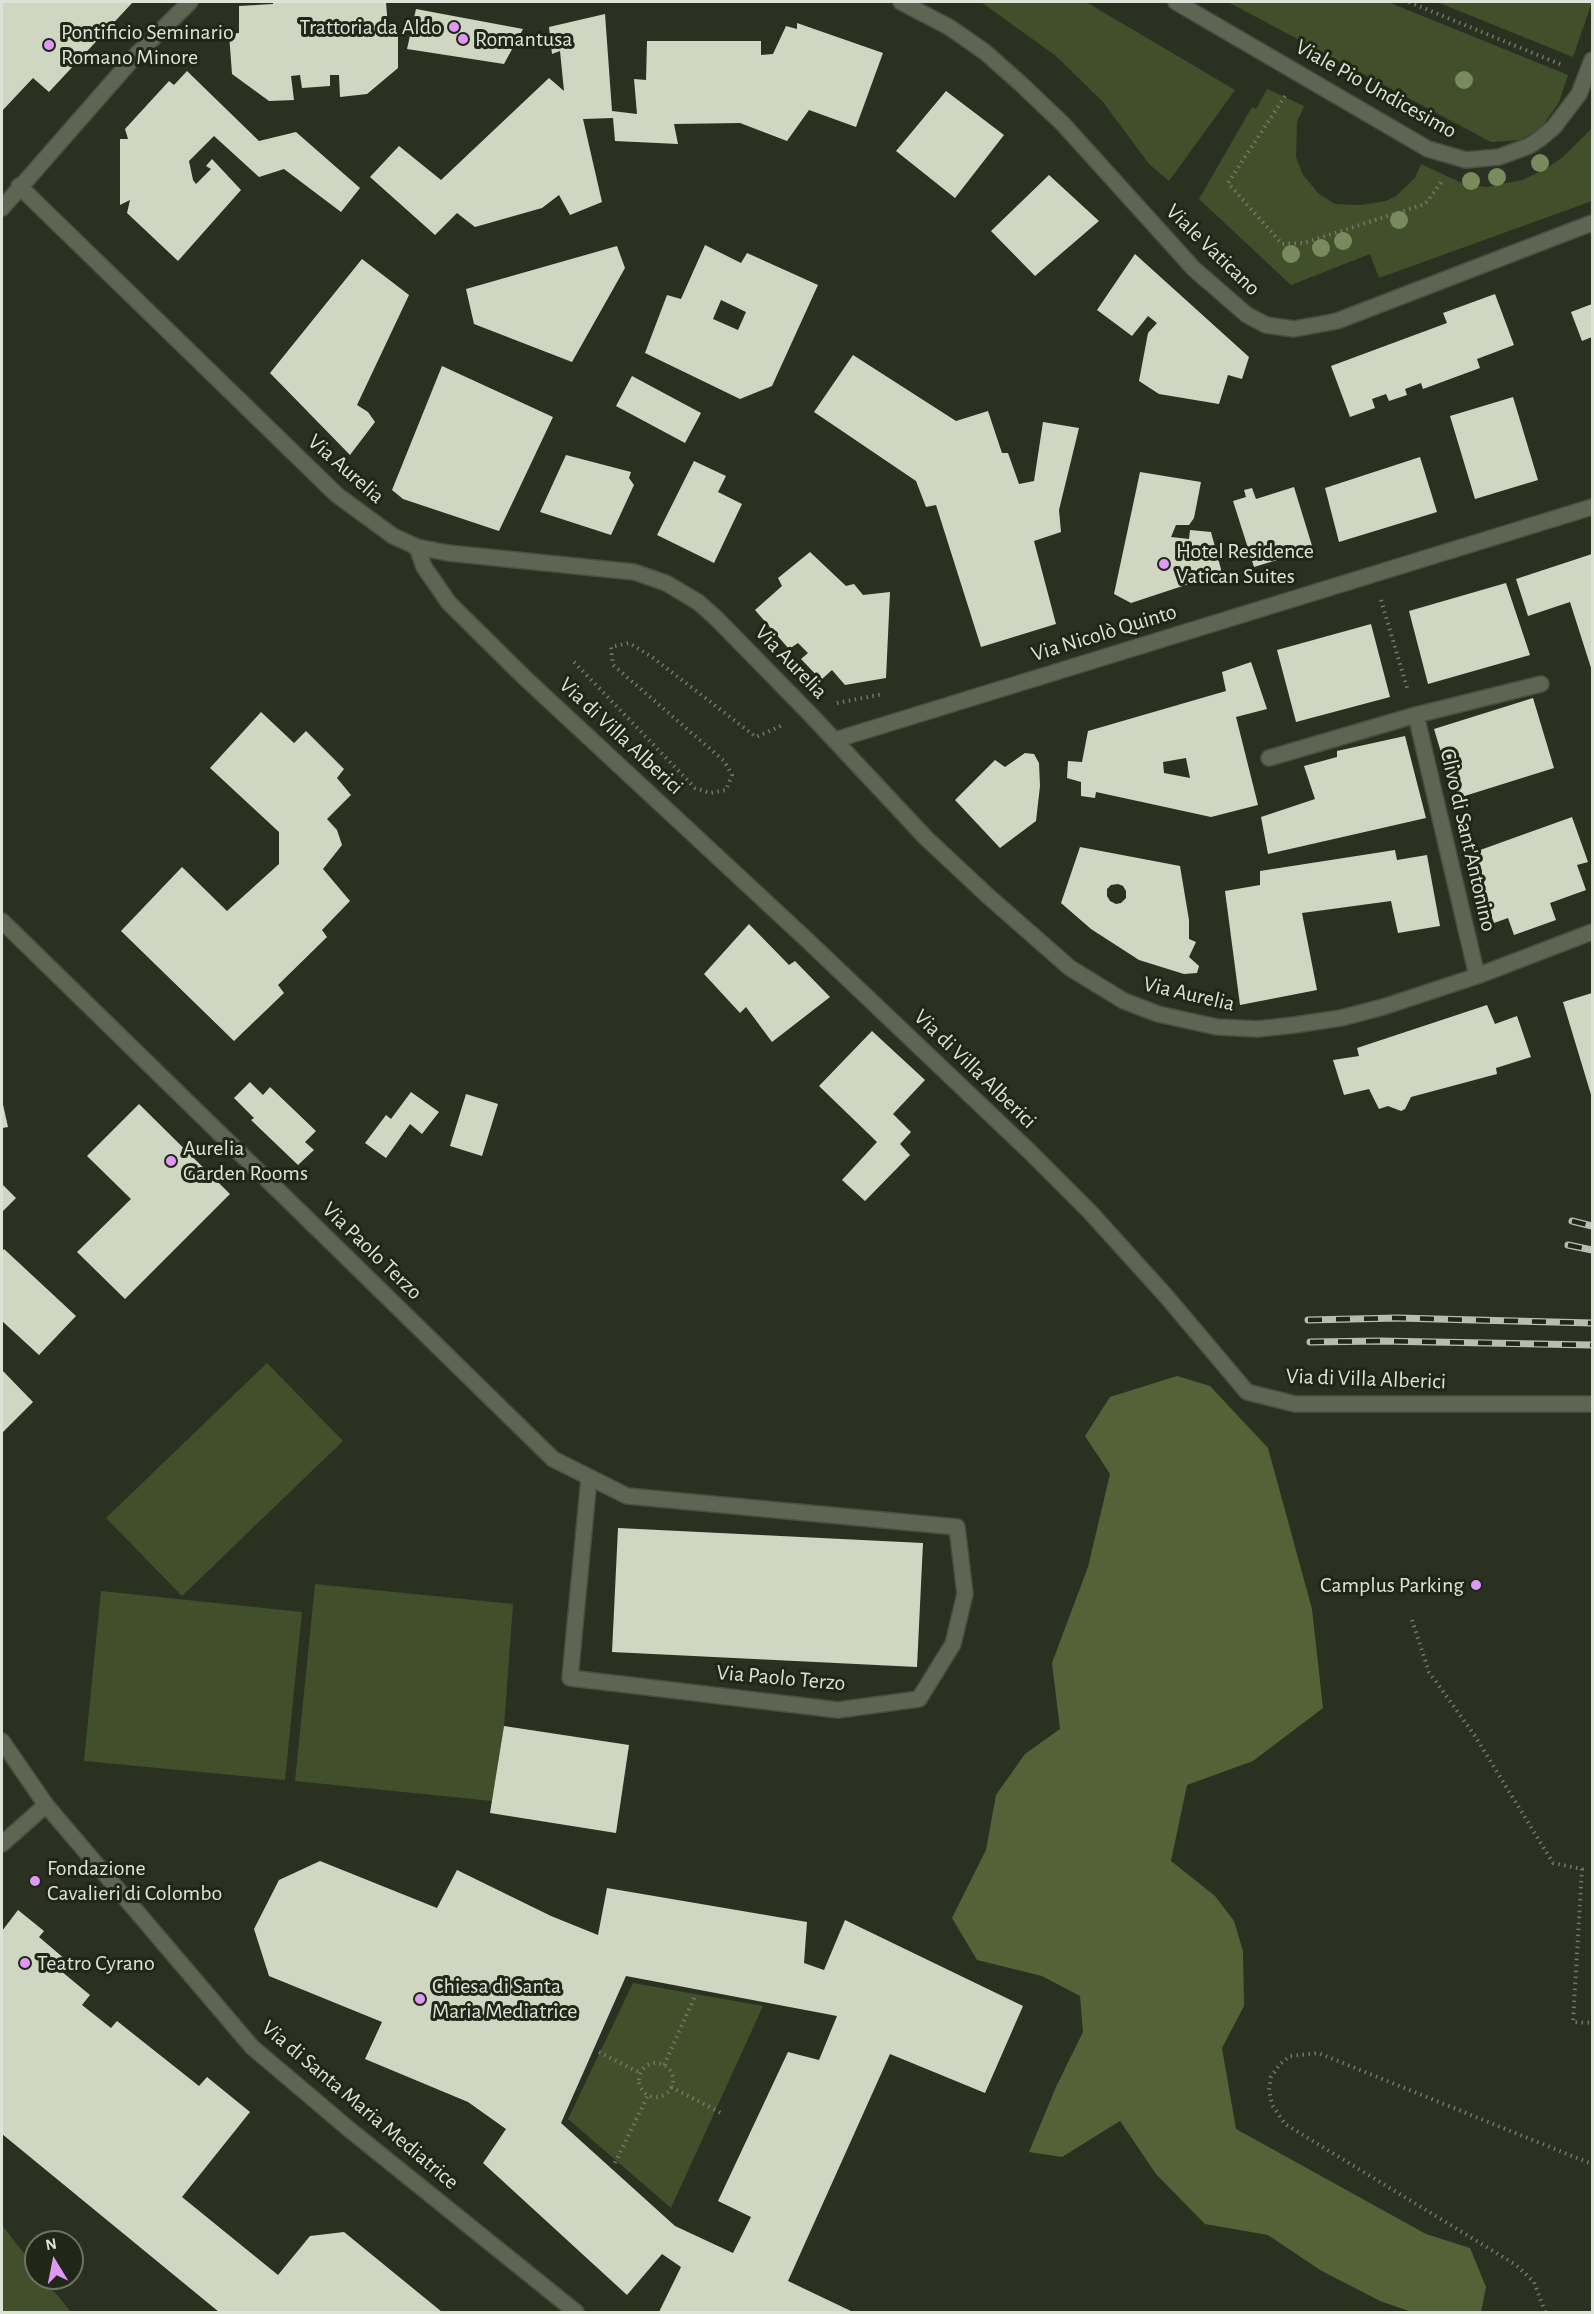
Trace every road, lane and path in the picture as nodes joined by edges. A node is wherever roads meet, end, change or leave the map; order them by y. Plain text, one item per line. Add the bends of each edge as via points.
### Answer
1 (190, 2) edge
2 (901, 2) edge
3 (1176, 2) edge
4 (1409, 2) edge
5 (1593, 60) edge
6 (1299, 72) junction
7 (1587, 75) junction
8 (1455, 158) junction
9 (19, 186) junction
10 (2, 208) edge
11 (1593, 223) edge
12 (1593, 507) edge
13 (417, 547) junction
14 (1388, 623) dead end
15 (574, 662) dead end
16 (1541, 684) dead end
17 (810, 714) junction
18 (1416, 715) junction
19 (835, 740) junction
20 (1269, 758) dead end
21 (2, 921) edge
22 (1593, 932) edge
23 (1477, 976) junction
24 (1593, 1404) edge
25 (589, 1478) junction
26 (1412, 1620) dead end
27 (2, 1741) edge
28 (46, 1805) junction
29 (2, 1844) edge
30 (696, 1994) dead end
31 (1593, 2023) edge
32 (599, 2052) dead end
33 (664, 2065) junction
34 (640, 2073) junction
35 (671, 2086) junction
36 (648, 2095) junction
37 (721, 2113) dead end
38 (615, 2163) dead end
39 (1593, 2164) edge
40 (576, 2313) edge
41 (1545, 2313) edge

1 - 9 street via 137,54
2 - 11 street, Viale Vaticano via 949,27 985,52 1063,124 1194,269 1247,315 1266,325 1294,329 1337,321
3 - 6 street, Viale Pio Undicesimo
4 - 7 path
5 - 7 street, Viale Pio Undicesimo
6 - 8 street, Viale Pio Undicesimo via 1428,149
6 - 8 path via 1228,183 1282,244 1304,243 1425,204
7 - 8 street, Viale Pio Undicesimo via 1579,94 1554,127 1529,146 1499,158
9 - 10 street
9 - 13 street, Via Aurelia via 337,495 375,524
12 - 19 street, Via Nicolò Quinto
13 - 17 street, Via Aurelia via 620,569 666,582 716,618
13 - 24 street, Via di Villa Alberici via 424,567 449,603 1029,1151 1166,1296 1247,1392 1295,1404
14 - 18 path
15 - 17 path via 695,788 710,793 726,790 732,775 724,760 613,665 611,647 629,643 652,657 756,737
16 - 18 street
17 - 19 street, Via Aurelia
18 - 20 street
18 - 23 street, Clivo di Sant'Antonino
19 - 23 street, Via Aurelia via 926,838 1070,968 1104,991 1143,1009 1209,1026 1258,1029 1362,1013
21 - 25 street, Via Paolo Terzo via 553,1459
22 - 23 street, Via Aurelia
25 - 25 street, Via Paolo Terzo via 627,1496 957,1527 965,1594 953,1644 919,1700 838,1710 570,1678
26 - 31 path via 1429,1672 1475,1736 1553,1863 1582,1869 1573,2022
27 - 28 street, Via di Santa Maria Mediatrice
28 - 29 street
28 - 40 street, Via di Santa Maria Mediatrice via 252,2047
30 - 33 path
32 - 34 path
33 - 34 path via 650,2063
33 - 35 path via 672,2074
34 - 36 path via 639,2086
35 - 36 path via 662,2096
35 - 37 path
36 - 38 path
39 - 41 path via 1318,2053 1290,2056 1271,2077 1272,2105 1285,2124 1516,2265 1534,2282

